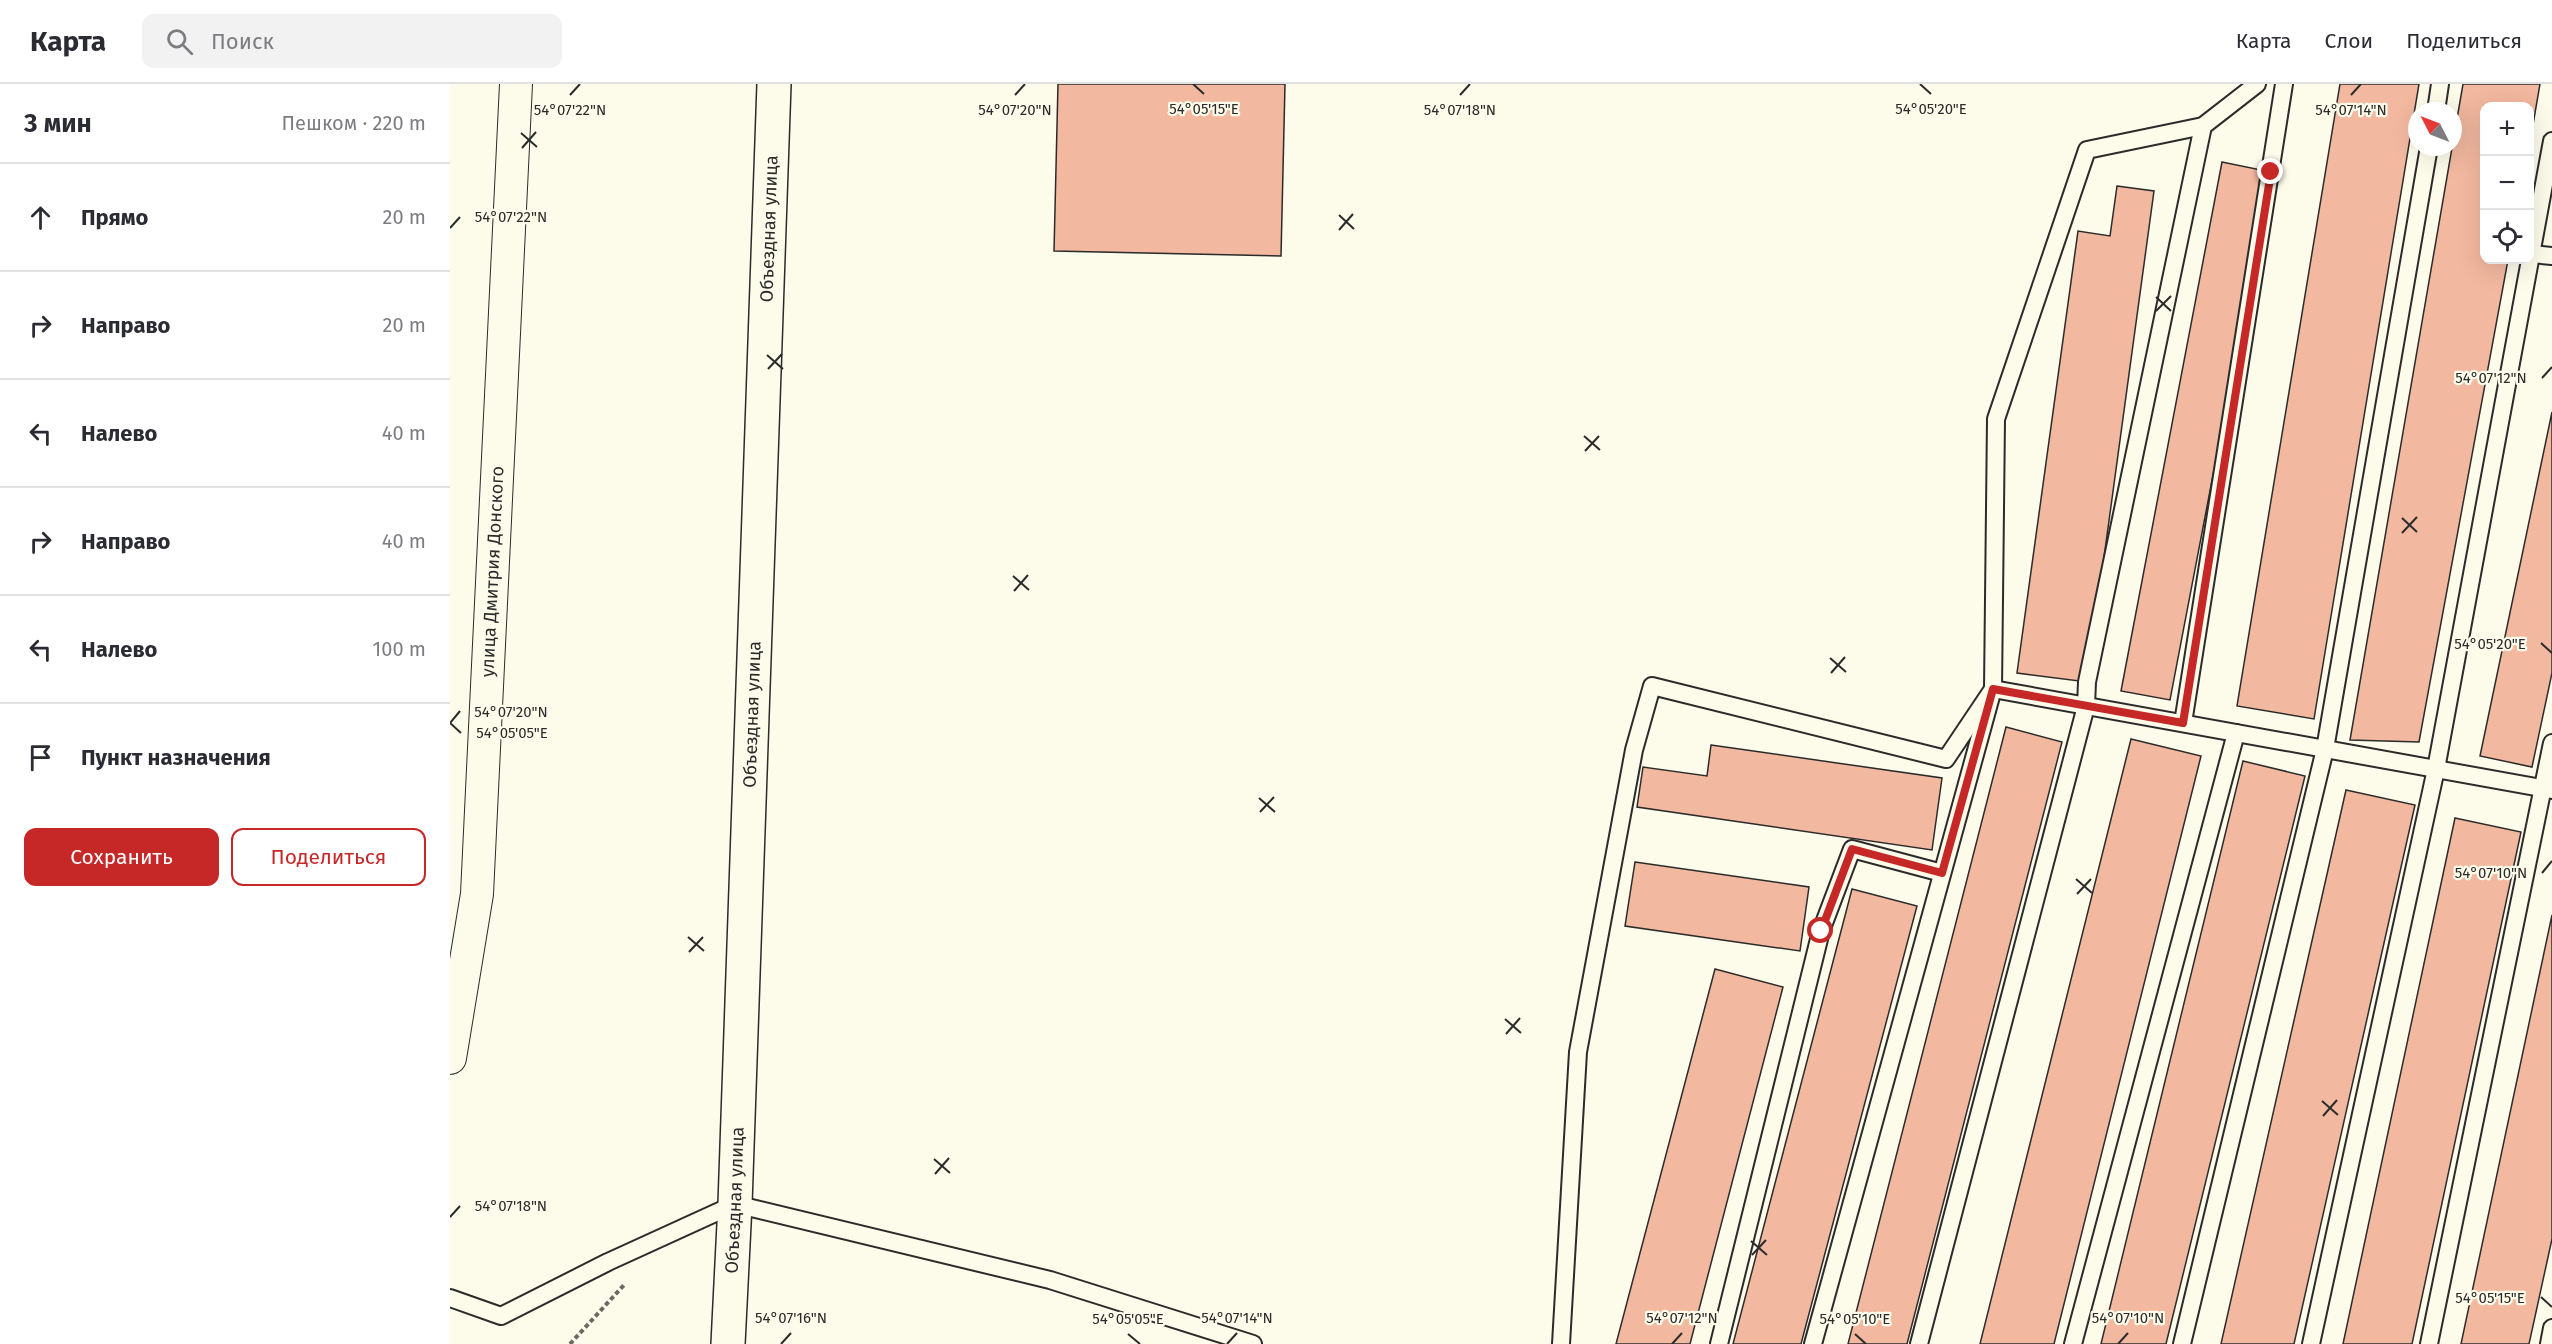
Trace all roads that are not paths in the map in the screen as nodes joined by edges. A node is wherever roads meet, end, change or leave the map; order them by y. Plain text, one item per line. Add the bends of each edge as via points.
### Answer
1 (516, 84) edge
2 (774, 84) edge
3 (2256, 84) edge
4 (2284, 84) edge
5 (2440, 84) edge
6 (2437, 102) edge
7 (2203, 126) junction
8 (2552, 141) edge
9 (2427, 156) edge
10 (2534, 238) edge
11 (2534, 254) edge
12 (2552, 256) edge
13 (2529, 264) edge
14 (1993, 689) junction
15 (2086, 705) junction
16 (2183, 723) junction
17 (2236, 733) junction
18 (2552, 743) edge
19 (2325, 749) junction
20 (2436, 769) junction
21 (2547, 789) edge
22 (1942, 873) junction
23 (450, 1058) edge
24 (735, 1204) junction
25 (450, 1298) edge
26 (2552, 1328) edge
27 (728, 1344) edge
28 (1254, 1344) edge
29 (1561, 1344) edge
30 (1719, 1344) edge
31 (1813, 1344) edge
32 (1919, 1344) edge
33 (2073, 1344) edge
34 (2182, 1344) edge
35 (2311, 1344) edge
36 (2429, 1344) edge
37 (2549, 1344) edge

1 - 23 street, улица Дмитрия Донского via 477,894
2 - 24 main road, Объездная улица
3 - 7 lane
4 - 16 lane
5 - 6 lane
7 - 14 lane via 2087,150 1996,419
7 - 15 lane via 2087,682
8 - 10 lane
9 - 19 lane
11 - 12 lane
13 - 20 lane
14 - 15 lane
14 - 22 lane
14 - 29 lane via 1946,759 1652,686 1634,750 1578,1052
15 - 16 lane
15 - 32 lane
16 - 17 lane
17 - 19 lane
17 - 33 lane
18 - 21 lane
19 - 20 lane
19 - 34 lane
20 - 21 lane
20 - 35 lane
21 - 36 lane
22 - 30 lane via 1852,849 1821,931
22 - 31 lane
24 - 25 lane via 501,1316
24 - 27 main road, Объездная улица
24 - 28 lane via 1050,1280
26 - 37 lane

